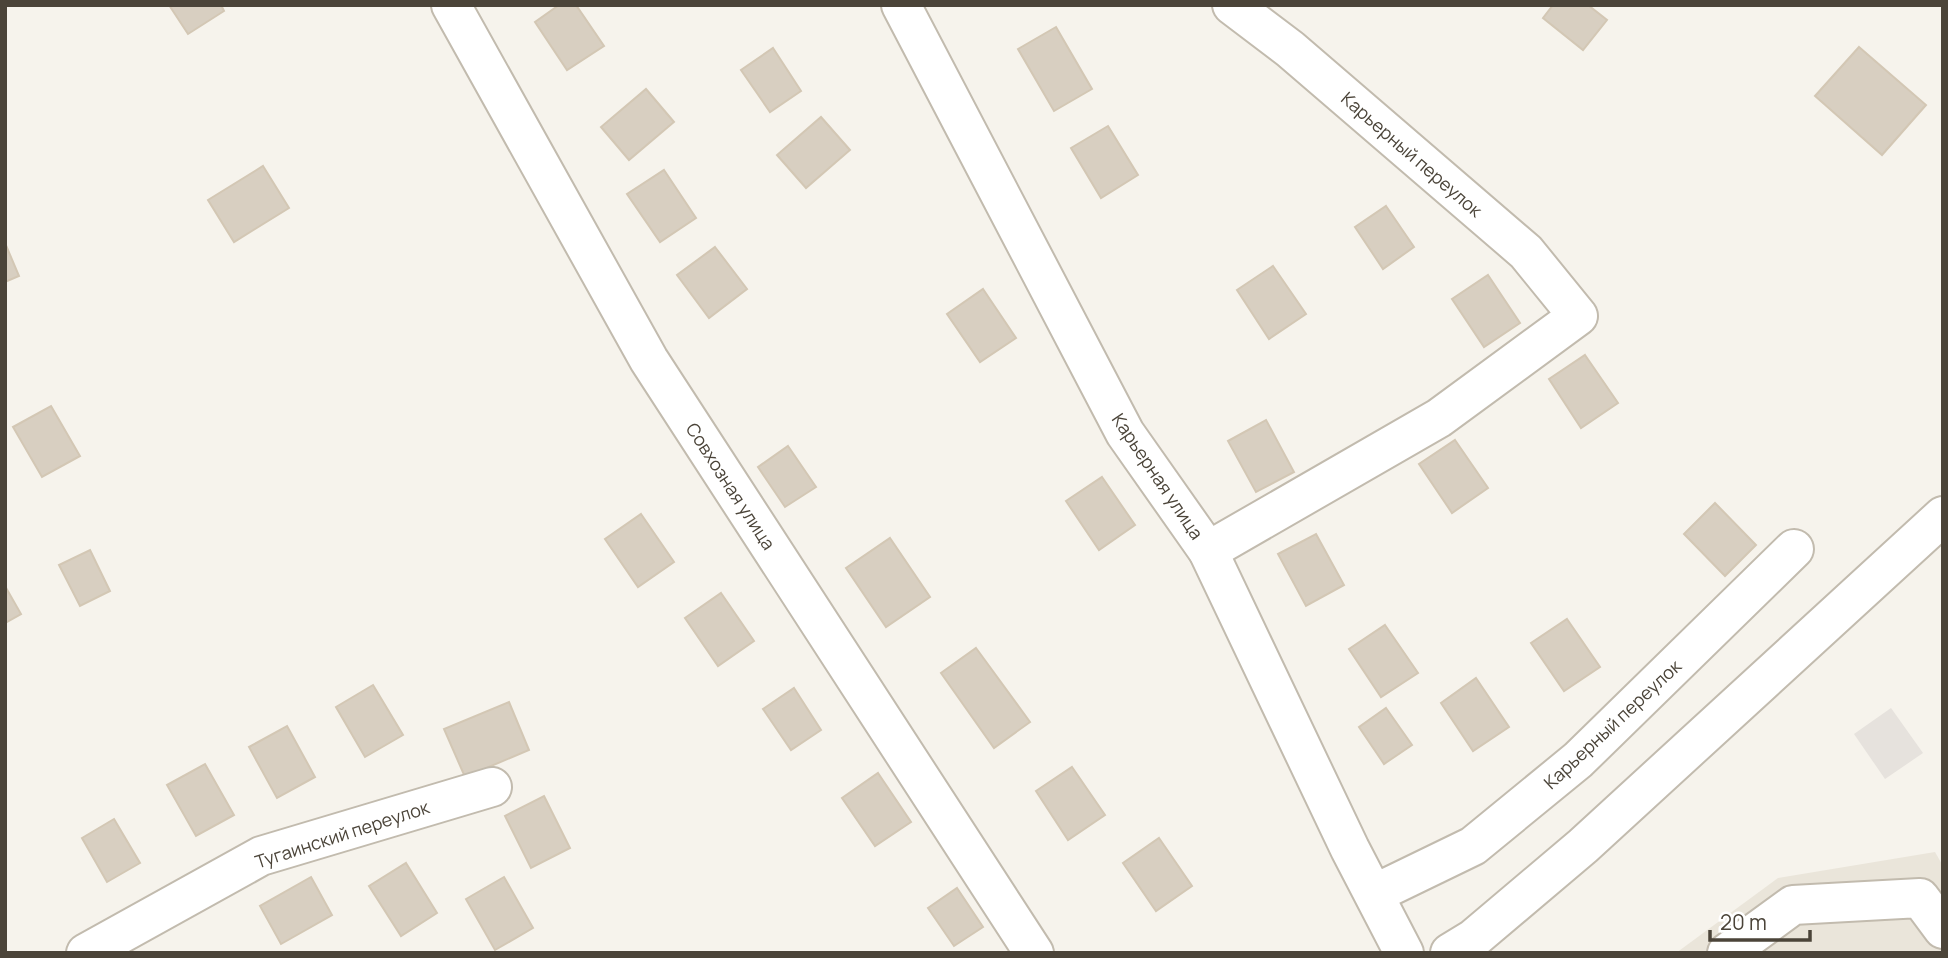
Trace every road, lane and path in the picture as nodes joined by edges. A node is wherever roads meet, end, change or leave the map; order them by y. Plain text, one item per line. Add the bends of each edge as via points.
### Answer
1 (451, 5) edge
2 (901, 5) edge
3 (1232, 5) edge
4 (1943, 516) edge
5 (1794, 549) dead end
6 (1208, 551) junction
7 (492, 787) dead end
8 (1374, 894) junction
9 (1943, 929) edge
10 (86, 953) edge
11 (1034, 953) edge
12 (1404, 953) edge
13 (1450, 953) edge
14 (1727, 953) edge

1 - 11 street, Совхозная улица via 649,360
2 - 6 street, Карьерная улица via 1125,433
3 - 6 street, Карьерный переулок via 1527,252 1578,316 1439,418
4 - 13 street via 1583,846 1473,939
5 - 8 street, Карьерный переулок via 1578,760 1473,846
6 - 8 street, Карьерная улица
7 - 10 street, Тугаинский переулок via 261,856
8 - 12 street, Карьерная улица
9 - 14 street via 1920,898 1793,905

